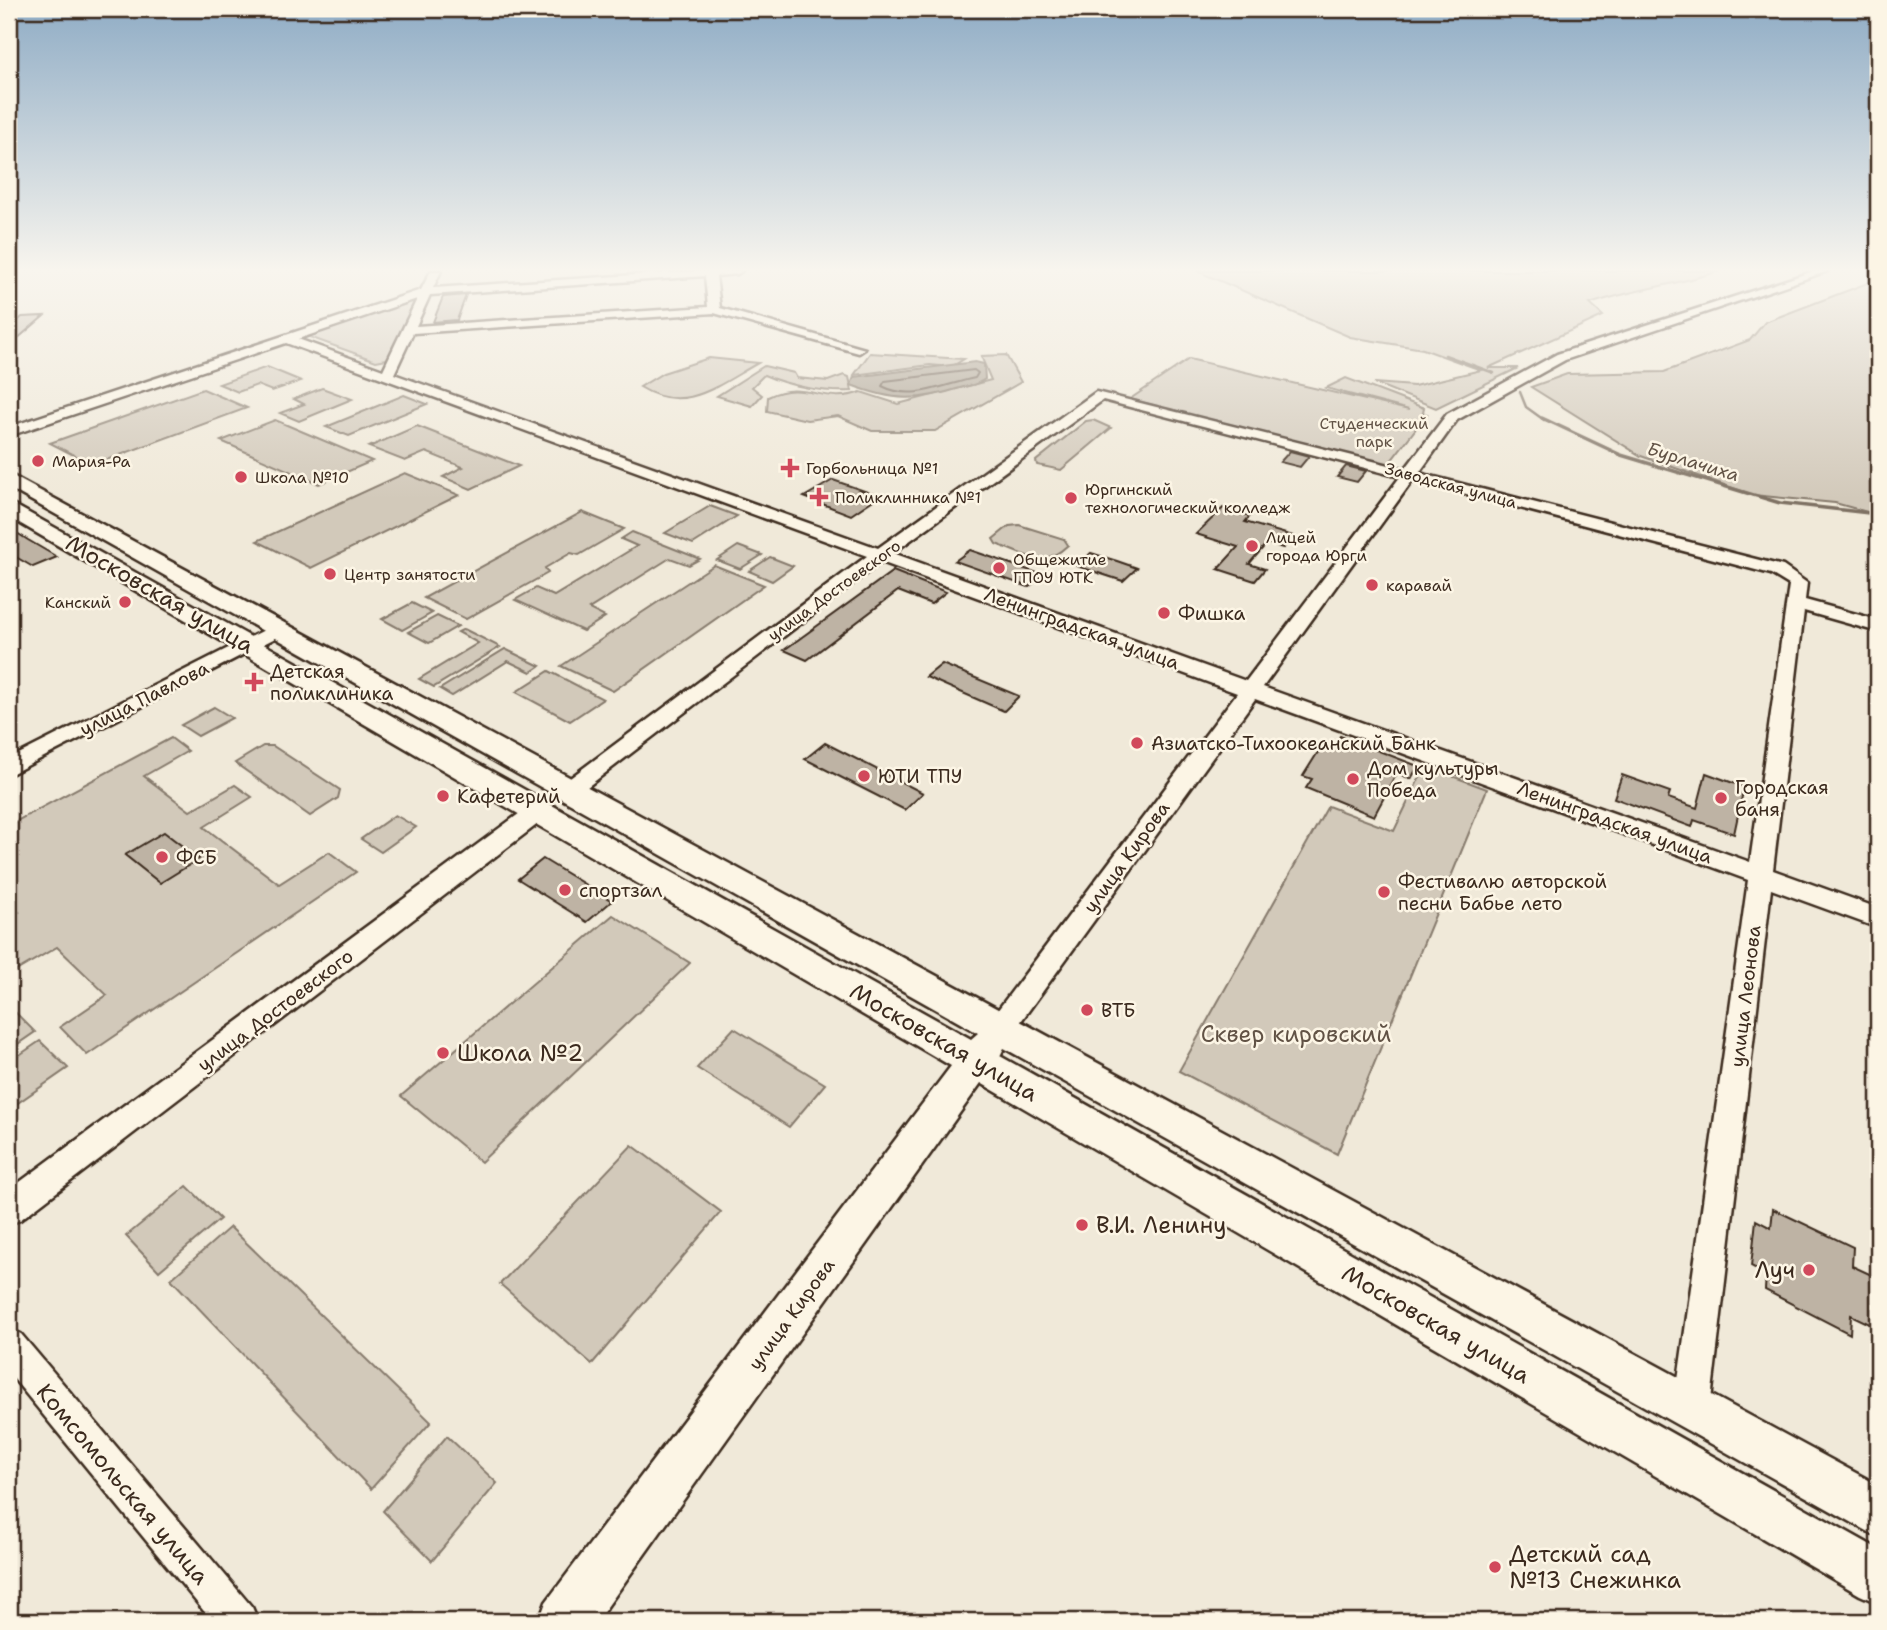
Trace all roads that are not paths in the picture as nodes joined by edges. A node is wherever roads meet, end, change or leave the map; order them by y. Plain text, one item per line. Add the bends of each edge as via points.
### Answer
1 (262, 347) edge
2 (309, 347) edge
3 (401, 347) edge
4 (852, 347) edge
5 (1594, 347) edge
6 (859, 349) dead end
7 (387, 375) junction
8 (1101, 396) joint
9 (9, 432) edge
10 (1408, 473) junction
11 (9, 480) edge
12 (9, 508) edge
13 (882, 555) junction
14 (1797, 593) junction
15 (1878, 626) edge
16 (280, 628) junction
17 (248, 645) junction
18 (1251, 689) junction
19 (9, 768) edge
20 (570, 789) junction
21 (540, 811) junction
22 (1760, 875) junction
23 (1878, 918) edge
24 (989, 1044) junction
25 (9, 1209) edge
26 (9, 1346) edge
27 (1692, 1409) junction
28 (1878, 1512) edge
29 (1878, 1577) edge
30 (238, 1621) edge
31 (565, 1621) edge

1 - 9 street
2 - 7 street, Ленинградская улица
3 - 7 street
4 - 6 street
5 - 10 street, улица Кирова via 1539,367 1452,417
7 - 13 street, Ленинградская улица
8 - 10 street, Заводская улица
8 - 13 street, улица Достоевского
10 - 14 street, Заводская улица via 1777,570
10 - 18 street, улица Кирова
11 - 16 main road, Московская улица
12 - 17 main road, Московская улица
13 - 18 street, Ленинградская улица
13 - 20 street, улица Достоевского
14 - 15 street, Заводская улица
14 - 22 street, улица Леонова
16 - 17 street, улица Павлова
16 - 20 main road, Московская улица
17 - 19 street, улица Павлова
17 - 21 main road, Московская улица
18 - 22 street, Ленинградская улица
18 - 24 street, улица Кирова
20 - 24 main road, Московская улица
21 - 24 main road, Московская улица
21 - 25 street, улица Достоевского
22 - 23 street, Ленинградская улица
22 - 27 street, улица Леонова
24 - 27 main road, Московская улица
24 - 29 main road, Московская улица
24 - 31 main road, улица Кирова
26 - 30 street, Комсомольская улица
27 - 28 main road, Московская улица

